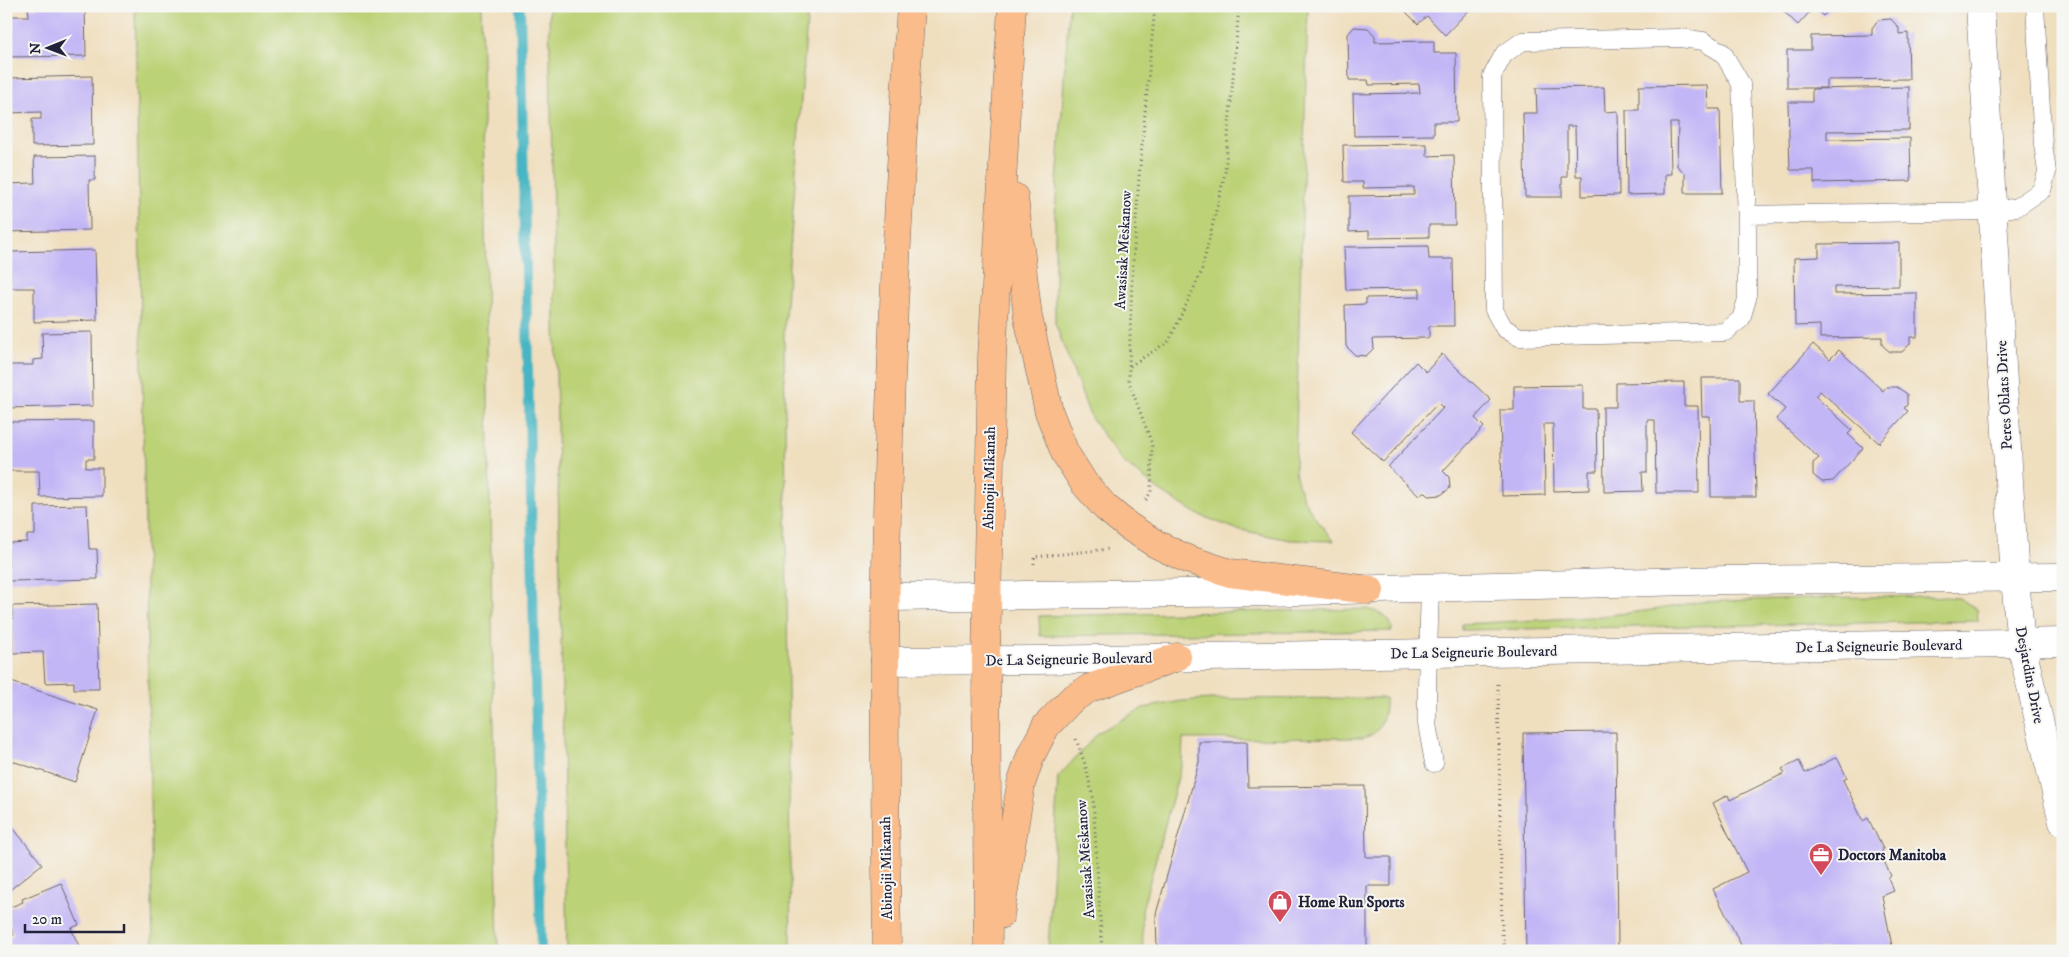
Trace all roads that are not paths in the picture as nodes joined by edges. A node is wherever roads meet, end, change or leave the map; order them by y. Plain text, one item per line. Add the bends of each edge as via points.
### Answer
1 (911, 6) edge
2 (1012, 6) edge
3 (1980, 6) edge
4 (2035, 6) edge
5 (1005, 124) junction
6 (1994, 211) junction
7 (1747, 215) junction
8 (2063, 577) edge
9 (2015, 579) junction
10 (1430, 588) junction
11 (1370, 590) junction
12 (986, 595) junction
13 (886, 596) junction
14 (2063, 642) edge
15 (2021, 644) junction
16 (1429, 652) junction
17 (1177, 657) junction
18 (986, 660) junction
19 (885, 661) junction
20 (1434, 763) dead end
21 (2056, 771) edge
22 (2063, 822) edge
23 (887, 951) edge
24 (988, 951) edge
25 (994, 951) edge

1 - 13 main road, Abinojii Mikanah via 893,328
2 - 5 main road, Abinojii Mikanah
3 - 6 street, Peres Oblats Drive
4 - 6 lane via 2047,172 2042,190 2017,207
5 - 11 main road via 1028,317 1046,403 1065,453 1084,483 1128,526 1186,559 1230,573
5 - 12 main road, Abinojii Mikanah via 992,357
6 - 7 lane
6 - 9 street, Peres Oblats Drive
7 - 7 lane via 1741,84 1723,53 1703,41 1680,38 1523,42 1504,54 1492,76 1494,310 1504,328 1519,336 1725,332 1741,319 1747,299
8 - 9 street
9 - 10 street via 1728,580
9 - 15 street, Desjardins Drive
10 - 11 street
10 - 16 lane
11 - 12 street
12 - 13 street
12 - 18 main road, Abinojii Mikanah
13 - 19 main road, Abinojii Mikanah
14 - 15 street, De La Seigneurie Boulevard
15 - 16 street, De La Seigneurie Boulevard
15 - 21 street, Desjardins Drive
16 - 17 street, De La Seigneurie Boulevard
16 - 20 lane via 1427,724
17 - 18 street, De La Seigneurie Boulevard
17 - 25 main road via 1090,688 1072,699 1046,726 1021,784
18 - 19 street, De La Seigneurie Boulevard
18 - 24 main road, Abinojii Mikanah
19 - 23 main road, Abinojii Mikanah
21 - 22 street, Desjardins Drive

